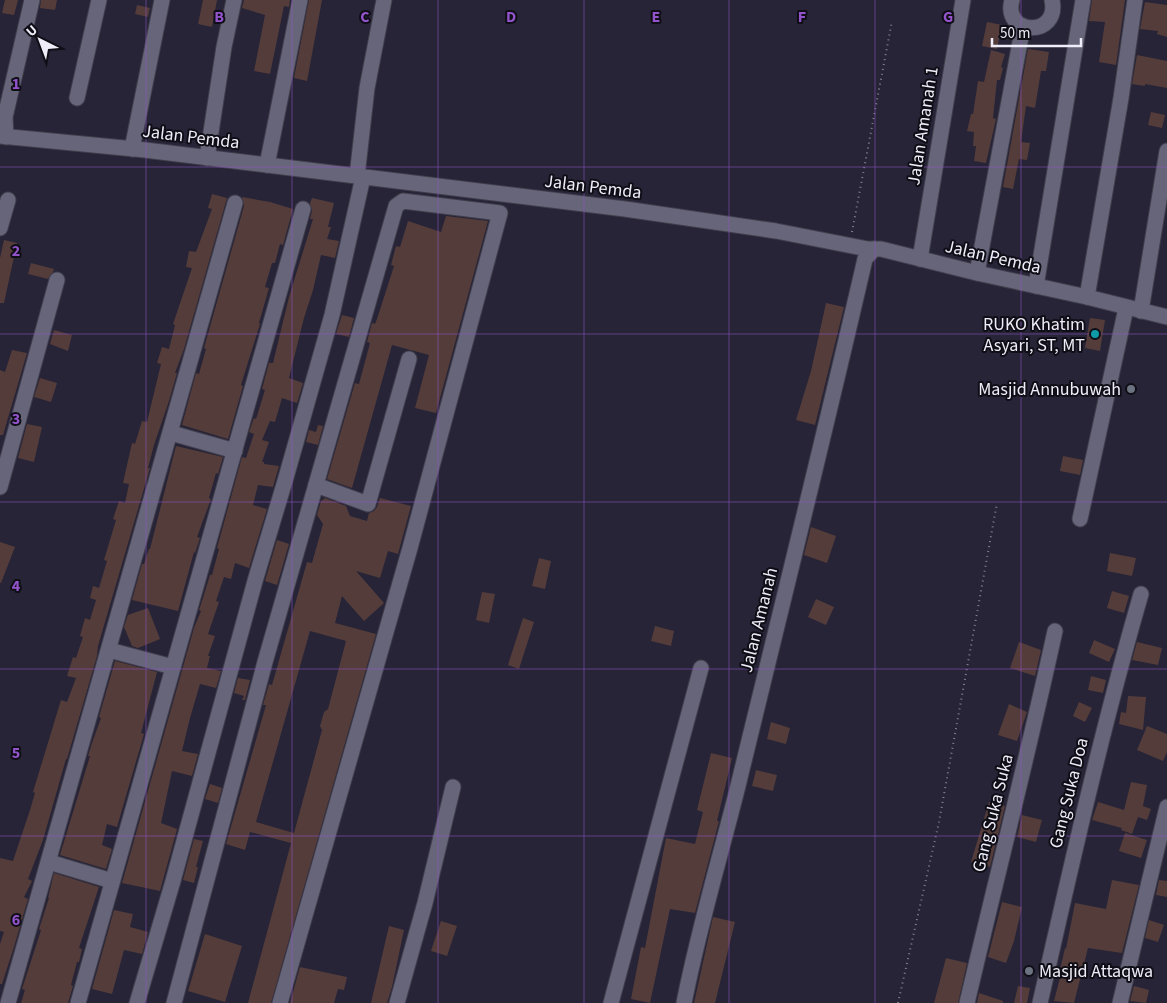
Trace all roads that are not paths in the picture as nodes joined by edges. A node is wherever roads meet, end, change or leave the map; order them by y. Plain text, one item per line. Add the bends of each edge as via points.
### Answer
1 (32, 0) edge
2 (99, 0) edge
3 (162, 0) edge
4 (234, 0) edge
5 (300, 0) edge
6 (384, 0) edge
7 (963, 0) edge
8 (1012, 0) edge
9 (1052, 0) edge
10 (1083, 0) edge
11 (1135, 0) edge
12 (1023, 26) junction
13 (77, 98) dead end
14 (3, 136) edge
15 (132, 149) junction
16 (1167, 151) edge
17 (207, 158) junction
18 (267, 165) junction
19 (360, 176) junction
20 (8, 200) dead end
21 (235, 202) dead end
22 (303, 209) dead end
23 (0, 228) edge
24 (874, 249) junction
25 (920, 259) junction
26 (977, 274) junction
27 (57, 280) dead end
28 (1036, 286) junction
29 (1087, 297) junction
30 (1126, 308) junction
31 (1141, 311) junction
32 (1167, 317) edge
33 (409, 359) dead end
34 (171, 433) junction
35 (234, 451) junction
36 (316, 485) junction
37 (0, 486) edge
38 (1080, 519) dead end
39 (1141, 594) dead end
40 (1055, 631) dead end
41 (109, 650) junction
42 (173, 667) junction
43 (701, 668) dead end
44 (453, 787) dead end
45 (1167, 806) edge
46 (49, 862) junction
47 (112, 881) junction
48 (8, 1003) edge
49 (78, 1003) edge
50 (137, 1003) edge
51 (174, 1003) edge
52 (280, 1003) edge
53 (397, 1003) edge
54 (611, 1003) edge
55 (684, 1003) edge
56 (967, 1003) edge
57 (1040, 1003) edge
58 (1120, 1003) edge

1 - 14 street
2 - 13 street
3 - 15 street
4 - 17 street
5 - 18 street
6 - 19 street via 367,88
7 - 25 street, Jalan Amanah 1
8 - 12 street via 1013,16
9 - 12 street via 1054,8 1043,25 1037,28
10 - 28 street
11 - 29 street
12 - 26 street
14 - 15 street, Jalan Pemda
15 - 17 street, Jalan Pemda
16 - 31 street
17 - 18 street, Jalan Pemda
18 - 19 street, Jalan Pemda
19 - 24 street, Jalan Pemda via 625,209
19 - 50 street via 329,324
20 - 23 street
21 - 34 street
22 - 35 street
24 - 25 street, Jalan Pemda
24 - 55 street, Jalan Amanah via 865,259 808,504
25 - 26 street, Jalan Pemda
26 - 28 street, Jalan Pemda
27 - 37 street
28 - 29 street, Jalan Pemda
29 - 30 street, Jalan Pemda
30 - 31 street, Jalan Pemda
30 - 38 street
31 - 32 street, Jalan Pemda
33 - 36 street via 368,504
34 - 35 street
34 - 41 street
35 - 42 street
36 - 51 street
36 - 52 street via 396,206 403,201 500,213 410,548
39 - 57 street, Gang Suka Doa via 1112,694
40 - 56 street, Gang Suka Suka
41 - 42 street
41 - 46 street
42 - 47 street
43 - 54 street
44 - 53 street
45 - 58 street
46 - 47 street
46 - 48 street
47 - 49 street

